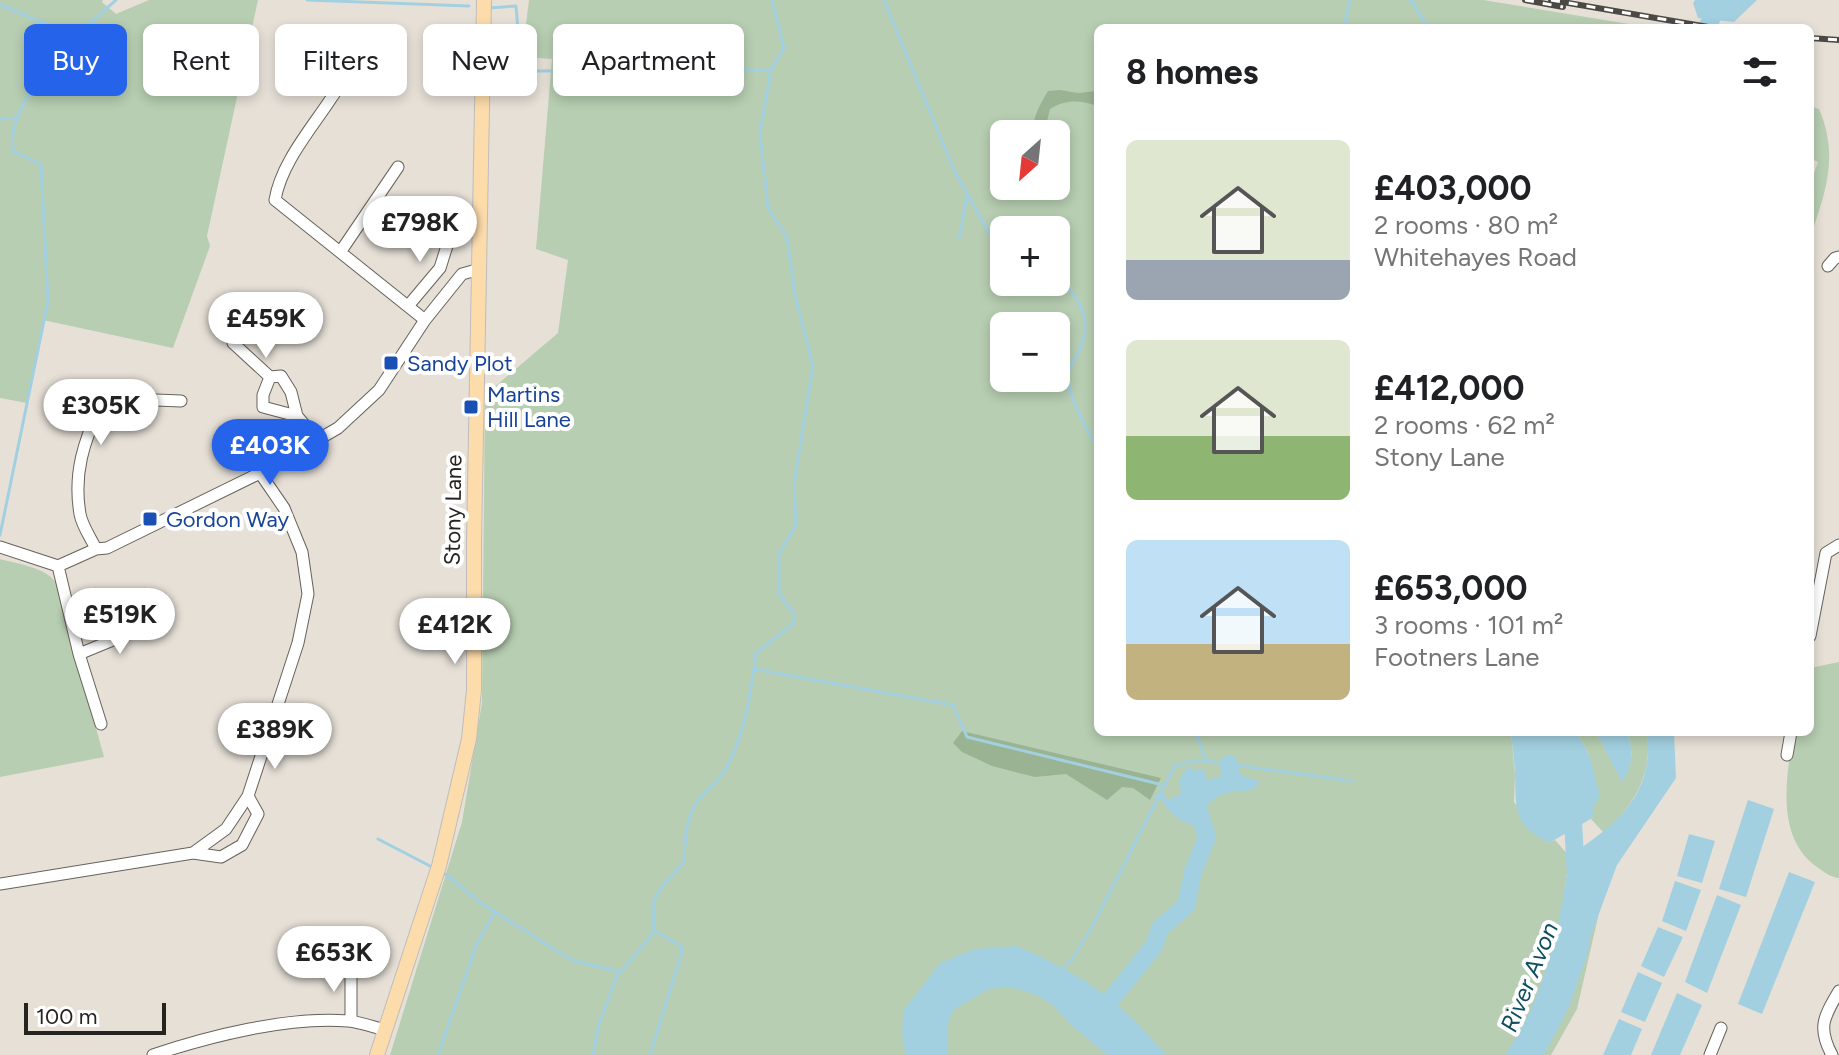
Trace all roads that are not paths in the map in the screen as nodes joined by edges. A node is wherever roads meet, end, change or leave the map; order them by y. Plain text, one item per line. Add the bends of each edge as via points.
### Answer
1 (484, 0) edge
2 (332, 96) edge
3 (398, 167) dead end
4 (451, 233) dead end
5 (341, 251) junction
6 (1839, 257) edge
7 (1828, 266) dead end
8 (480, 269) junction
9 (408, 306) junction
10 (425, 320) junction
11 (233, 343) dead end
12 (270, 377) junction
13 (181, 401) dead end
14 (297, 416) junction
15 (318, 441) junction
16 (260, 473) junction
17 (1839, 545) edge
18 (0, 547) edge
19 (96, 549) junction
20 (58, 566) junction
21 (1814, 615) edge
22 (147, 626) dead end
23 (79, 654) junction
24 (101, 724) dead end
25 (1790, 736) edge
26 (1787, 755) dead end
27 (248, 796) junction
28 (193, 853) junction
29 (0, 884) edge
30 (351, 967) dead end
31 (1839, 991) edge
32 (351, 1021) junction
33 (1721, 1028) dead end
34 (385, 1030) junction
35 (153, 1055) edge
36 (377, 1055) edge
37 (1710, 1055) edge
38 (1832, 1055) edge

1 - 8 main road, Stony Lane
2 - 5 street via 286,168 275,200
3 - 5 street
4 - 9 street via 440,268
5 - 9 street
6 - 7 street
8 - 10 street via 462,274
8 - 34 main road, Stony Lane via 469,739 439,866
9 - 10 street
10 - 15 street via 379,390
11 - 12 street
12 - 14 street via 281,376
12 - 14 street via 263,407
13 - 19 street via 101,404 83,443 78,483 81,517
14 - 15 street
15 - 16 street
16 - 19 street
16 - 27 street via 284,508 302,552 308,594 298,643
17 - 21 street via 1826,553
18 - 20 street
19 - 20 street
20 - 23 street
22 - 23 street
23 - 24 street
25 - 26 street
27 - 28 street via 226,829
27 - 28 street via 258,814 242,845 221,857
28 - 29 street
30 - 32 street
31 - 38 street via 1826,1014 1822,1037
32 - 34 street
32 - 35 street via 252,1028
33 - 37 street
34 - 36 main road, Stony Lane

